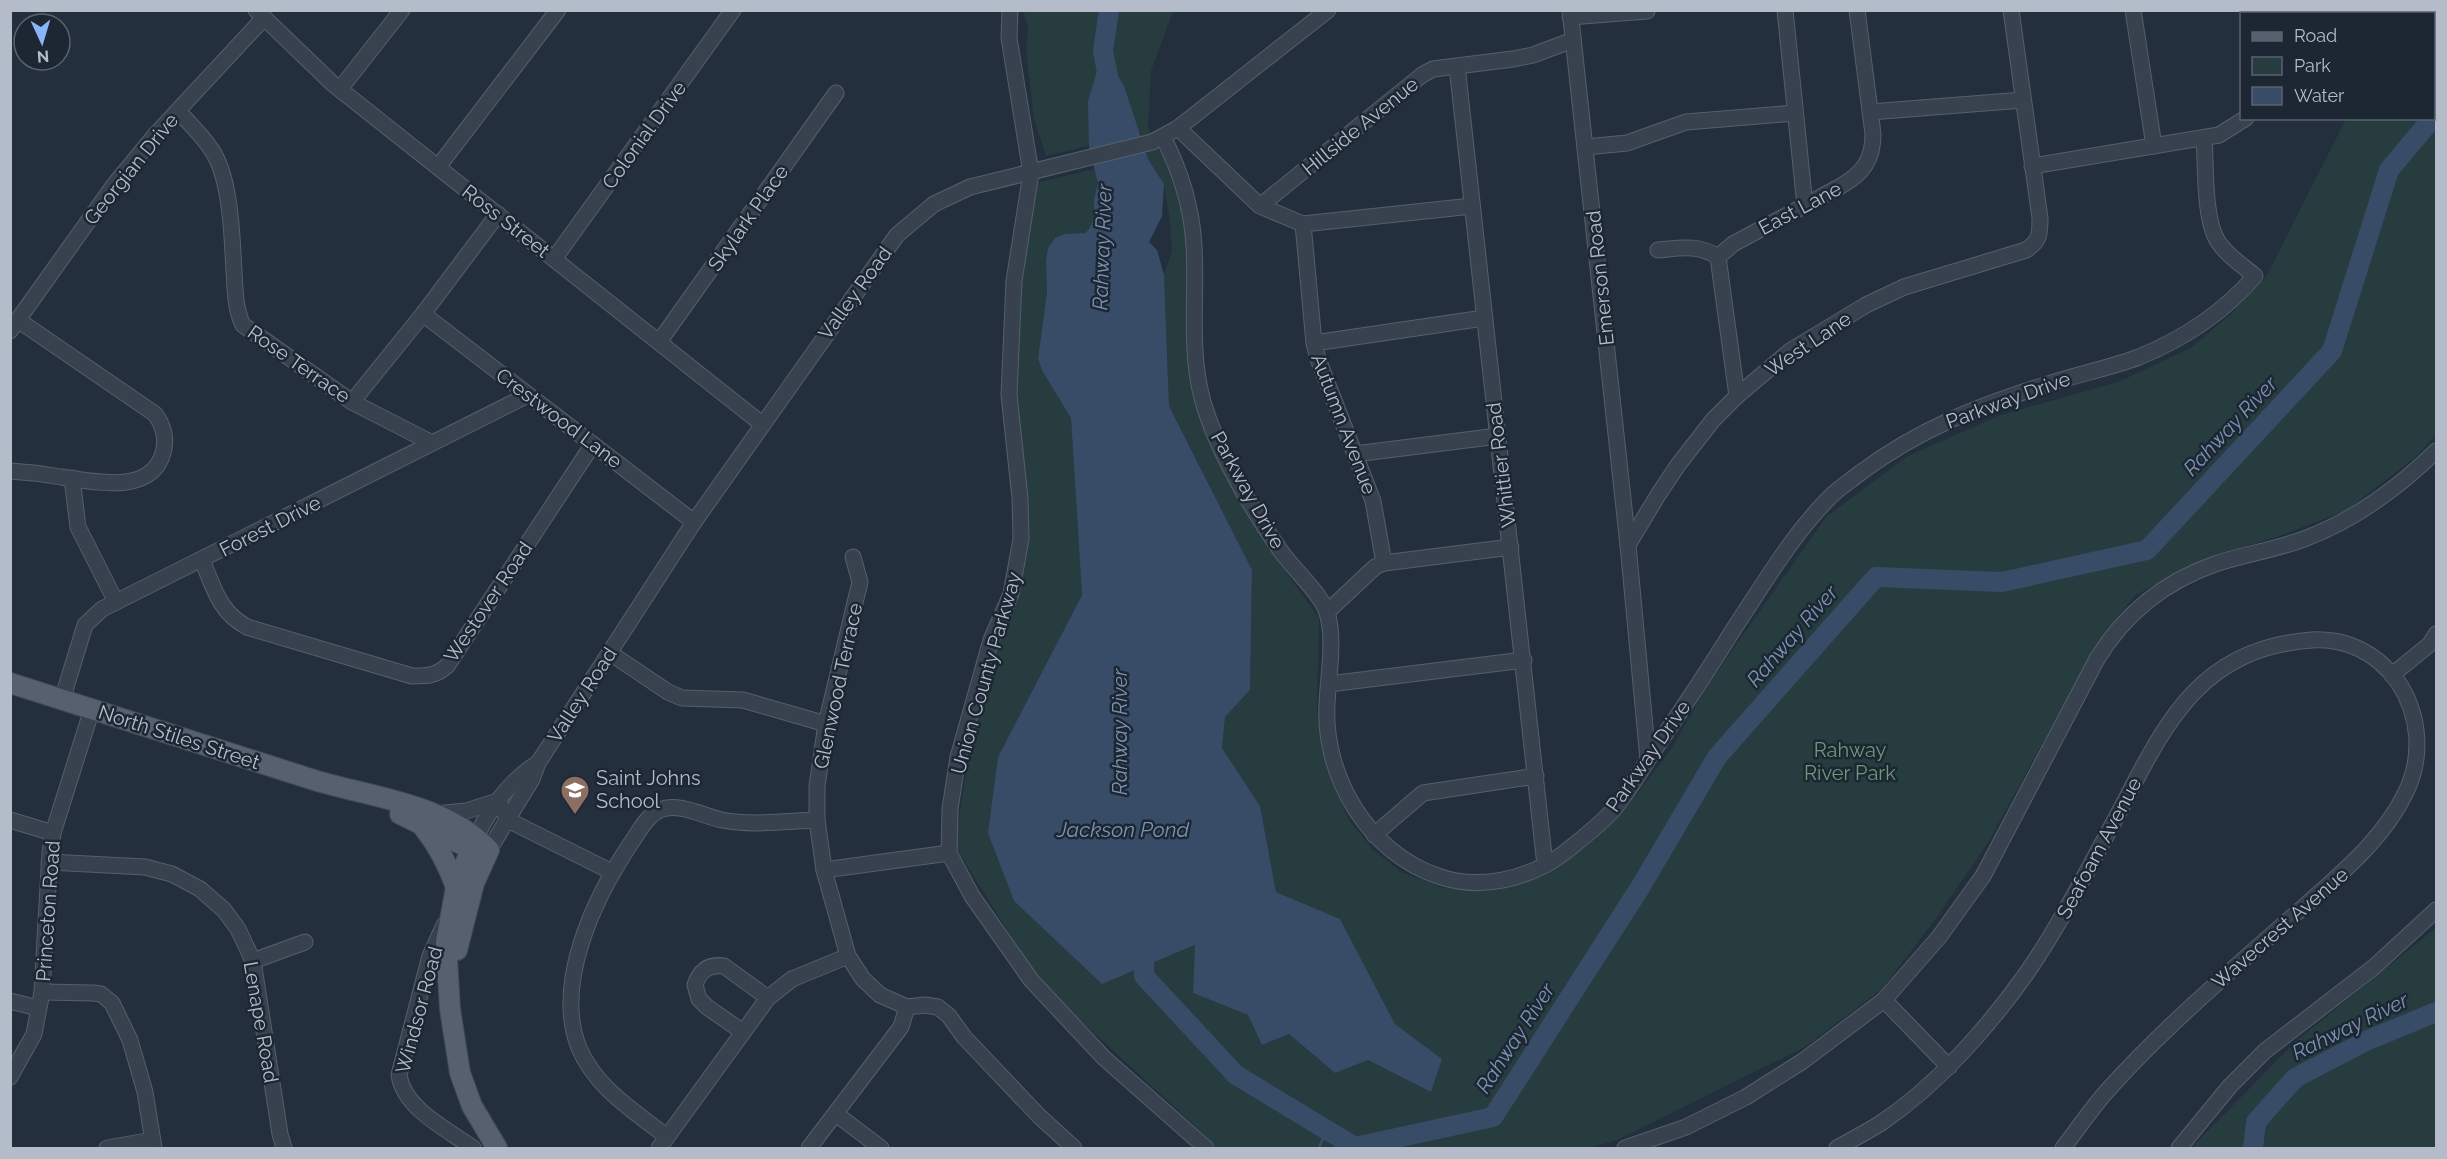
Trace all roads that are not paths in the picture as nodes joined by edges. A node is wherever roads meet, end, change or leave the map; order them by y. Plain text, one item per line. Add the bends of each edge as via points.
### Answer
1 (402, 10) edge
2 (558, 10) edge
3 (734, 10) edge
4 (1010, 10) edge
5 (1328, 10) edge
6 (1785, 10) edge
7 (1857, 10) edge
8 (2011, 10) edge
9 (2133, 10) edge
10 (1647, 11) edge
11 (260, 14) edge
12 (1570, 14) edge
13 (1573, 40) junction
14 (1456, 66) junction
15 (340, 89) junction
16 (836, 93) dead end
17 (2023, 100) junction
18 (178, 111) junction
19 (1870, 112) junction
20 (1795, 113) junction
21 (2244, 120) edge
22 (1178, 128) junction
23 (2204, 138) junction
24 (1158, 140) junction
25 (2154, 146) junction
26 (1586, 147) junction
27 (2032, 166) junction
28 (438, 167) junction
29 (1031, 173) junction
30 (1260, 206) junction
31 (1472, 206) junction
32 (1805, 206) junction
33 (498, 214) junction
34 (1303, 224) junction
35 (1658, 250) dead end
36 (1718, 257) junction
37 (554, 259) junction
38 (423, 314) junction
39 (1484, 318) junction
40 (14, 326) edge
41 (659, 342) junction
42 (1314, 343) junction
43 (528, 395) junction
44 (1737, 396) junction
45 (352, 402) junction
46 (762, 424) junction
47 (1498, 436) junction
48 (432, 443) junction
49 (593, 444) junction
50 (2436, 451) edge
51 (1355, 454) junction
52 (10, 471) edge
53 (72, 478) junction
54 (694, 522) junction
55 (1628, 545) junction
56 (1511, 547) junction
57 (853, 557) dead end
58 (202, 560) junction
59 (1384, 563) junction
60 (116, 603) junction
61 (1327, 612) junction
62 (2436, 634) edge
63 (610, 653) junction
64 (1524, 660) junction
65 (2392, 675) junction
66 (10, 683) edge
67 (1329, 684) junction
68 (62, 699) junction
69 (92, 709) junction
70 (826, 724) junction
71 (1648, 759) junction
72 (538, 763) junction
73 (1536, 776) junction
74 (498, 801) junction
75 (428, 819) junction
76 (817, 819) junction
77 (10, 820) edge
78 (508, 820) junction
79 (53, 833) junction
80 (1374, 835) junction
81 (479, 845) junction
82 (949, 853) junction
83 (49, 862) junction
84 (1545, 865) junction
85 (824, 870) junction
86 (612, 872) junction
87 (456, 887) junction
88 (2436, 910) edge
89 (451, 911) junction
90 (305, 942) dead end
91 (848, 956) junction
92 (253, 961) junction
93 (449, 978) junction
94 (42, 992) junction
95 (768, 998) junction
96 (1884, 1000) junction
97 (10, 1001) edge
98 (907, 1007) junction
99 (38, 1008) junction
100 (743, 1032) junction
101 (1949, 1067) junction
102 (10, 1077) edge
103 (836, 1114) junction
104 (663, 1143) edge
105 (154, 1144) edge
106 (106, 1149) edge
107 (284, 1149) edge
108 (473, 1149) edge
109 (497, 1149) edge
110 (809, 1149) edge
111 (881, 1149) edge
112 (1074, 1149) edge
113 (1206, 1149) edge
114 (1625, 1149) edge
115 (1837, 1149) edge
116 (2063, 1149) edge
117 (2179, 1149) edge

1 - 15 street
2 - 28 street
3 - 37 street, Colonial Drive
4 - 29 street via 1009,38
5 - 22 street, Valley Road
6 - 20 street
7 - 19 street, East Lane
8 - 17 street, West Lane
9 - 25 street
10 - 12 street
11 - 15 street, Ross Street
11 - 18 street, Georgian Drive
12 - 13 street, Emerson Road
13 - 14 street, Hillside Avenue via 1533,55
13 - 26 street, Emerson Road
14 - 30 street, Hillside Avenue via 1422,75
14 - 31 street, Whittier Road
15 - 28 street, Ross Street
16 - 41 street, Skylark Place
17 - 19 street
17 - 27 street, West Lane
18 - 40 street, Georgian Drive via 114,185
18 - 45 street, Rose Terrace via 212,150 219,166 229,208 236,298 243,326
19 - 32 street, East Lane via 1873,149 1866,164 1855,177
20 - 26 street via 1686,122 1627,143
20 - 32 street
21 - 23 street via 2219,135
22 - 24 street, Valley Road
22 - 30 street
23 - 25 street
23 - 71 street, Parkway Drive via 2209,217 2215,238 2255,276 2235,299 2192,331 2138,357 1965,412 1892,450 1832,495 1780,556
24 - 29 street, Valley Road
24 - 61 street, Parkway Drive via 1182,179 1191,218 1194,346 1203,400 1243,490 1277,546
25 - 27 street
26 - 55 street, Emerson Road
27 - 44 street, West Lane via 2040,218 2036,243 2026,250 1904,287 1866,304 1790,351
28 - 33 street, Ross Street
29 - 46 street, Valley Road via 951,195 897,235
29 - 82 street, Union County Parkway via 1014,281 1010,395 1021,539 1011,594 991,640 958,757 950,809
30 - 34 street
31 - 34 street
31 - 39 street, Whittier Road
32 - 36 street, East Lane via 1733,244
33 - 37 street, Ross Street
33 - 38 street
34 - 42 street, Autumn Avenue
35 - 36 street via 1706,249
36 - 44 street
37 - 41 street, Ross Street
38 - 43 street, Crestwood Lane
38 - 45 street
39 - 42 street
39 - 47 street, Whittier Road
40 - 53 street via 154,414 162,423 163,454 147,474 121,483
41 - 46 street, Ross Street
42 - 51 street, Autumn Avenue
43 - 48 street, Forest Drive
43 - 49 street, Crestwood Lane
44 - 55 street, West Lane via 1678,465
45 - 48 street, Rose Terrace
46 - 54 street, Valley Road
47 - 51 street
47 - 56 street, Whittier Road
48 - 58 street, Forest Drive
49 - 54 street, Crestwood Lane
49 - 58 street, Westover Road via 447,666 429,676 412,676 240,623 223,609
50 - 96 street via 2409,477 2349,519 2304,540 2216,564 2178,579 2132,613 2097,659 1983,876 1939,937
51 - 59 street, Autumn Avenue via 1377,512
52 - 53 street
53 - 60 street via 78,527
54 - 63 street, Valley Road
55 - 71 street
56 - 59 street
56 - 64 street, Whittier Road
57 - 70 street, Glenwood Terrace via 860,582
58 - 60 street, Forest Drive
59 - 61 street
60 - 68 street, Forest Drive via 102,609 85,625
61 - 67 street, Parkway Drive
62 - 65 street via 2430,644
63 - 70 street via 682,698 743,700
63 - 72 street, Valley Road
64 - 67 street
64 - 73 street, Whittier Road
65 - 101 street, Seafoam Avenue via 2355,646 2344,641 2315,640 2258,651 2223,669 2192,693 2162,731 2055,929 2024,976
65 - 116 street, Wavecrest Avenue via 2413,714 2417,748 2411,782 2393,814 2357,860 2211,989 2105,1092
66 - 68 main road, North Stiles Street
67 - 80 street, Parkway Drive via 1326,707 1335,760 1347,793
68 - 69 main road, North Stiles Street
69 - 75 main road, North Stiles Street
69 - 79 street, Princeton Road
70 - 76 street, Glenwood Terrace via 817,786
71 - 84 street, Parkway Drive via 1612,811
72 - 74 street, Valley Road via 525,771
72 - 78 street, Valley Road
73 - 80 street via 1423,793
73 - 84 street, Whittier Road
74 - 75 street
74 - 78 street
74 - 81 street, Valley Road
75 - 81 main road, North Stiles Street
75 - 87 main road
76 - 85 street, Glenwood Terrace
76 - 86 street via 738,822 665,808 646,820
77 - 79 street
78 - 81 street, Valley Road
78 - 86 street
79 - 83 street, Princeton Road
80 - 84 street, Parkway Drive via 1412,866 1452,881 1496,881
81 - 87 main road
81 - 93 main road via 454,970
82 - 85 street
82 - 113 street, Union County Parkway via 972,896 1031,980 1104,1058
83 - 92 street, Lenape Road via 145,867 171,874 200,889 224,910
83 - 94 street, Princeton Road
85 - 91 street, Glenwood Terrace
86 - 104 street via 578,956 572,982 572,1022 579,1047 600,1082
87 - 89 main road
88 - 117 street via 2374,967 2265,1051 2230,1086
89 - 93 main road via 446,942
89 - 108 street, Windsor Road via 430,956 399,1075 404,1092 413,1103
90 - 92 street
91 - 95 street via 792,979
91 - 98 street, Glenwood Terrace via 880,995
92 - 107 street, Lenape Road
93 - 109 main road via 451,1030 460,1073 472,1106
94 - 99 street, Princeton Road
94 - 105 street via 101,994 112,1003 130,1040
95 - 100 street
95 - 100 street via 732,969 708,967 702,972 695,985 699,999
96 - 101 street
96 - 114 street via 1803,1061 1746,1097 1686,1127
97 - 99 street
98 - 103 street via 901,1027
98 - 112 street via 938,1007 949,1016 979,1053
99 - 102 street, Princeton Road via 34,1034
100 - 104 street
101 - 115 street, Seafoam Avenue via 1882,1123
103 - 110 street
103 - 111 street
105 - 106 street

